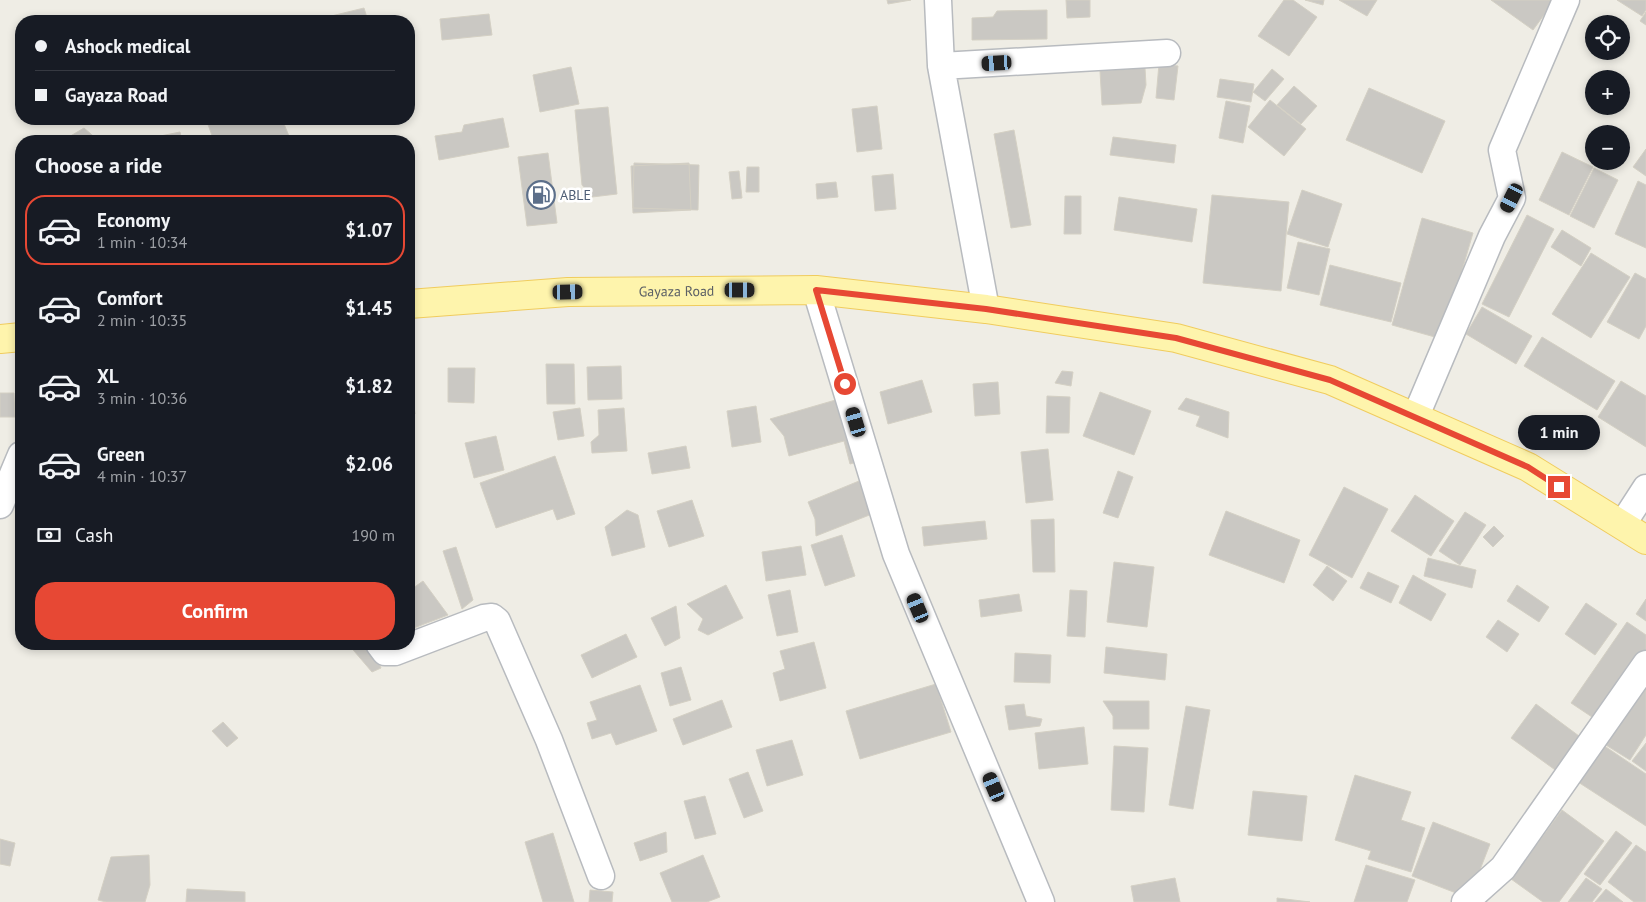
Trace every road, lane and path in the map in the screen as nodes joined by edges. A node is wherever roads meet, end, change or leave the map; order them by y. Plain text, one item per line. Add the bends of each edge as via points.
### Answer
1 (938, 0) edge
2 (1566, 0) edge
3 (1167, 53) dead end
4 (941, 66) junction
5 (816, 290) junction
6 (415, 304) edge
7 (986, 309) junction
8 (15, 338) edge
9 (0, 339) edge
10 (1415, 418) junction
11 (15, 469) edge
12 (1646, 488) edge
13 (0, 504) edge
14 (1622, 525) junction
15 (1646, 540) edge
16 (415, 644) edge
17 (384, 650) edge
18 (400, 650) edge
19 (1646, 664) edge
20 (601, 876) dead end
21 (1041, 902) edge
22 (1465, 902) edge

1 - 4 street
2 - 10 street via 1502,150 1512,198 1492,236
3 - 4 street
4 - 7 street
5 - 6 main road, Gayaza Road via 568,292
5 - 7 main road, Gayaza Road
5 - 21 street via 896,554
7 - 10 main road, Gayaza Road via 1176,338 1330,380
8 - 9 main road
10 - 14 main road, Gayaza Road via 1528,467
11 - 13 street
12 - 14 street
14 - 15 main road, Gayaza Road
16 - 20 street via 484,618 492,617 497,621 549,740
17 - 18 street
19 - 22 street via 1503,868

